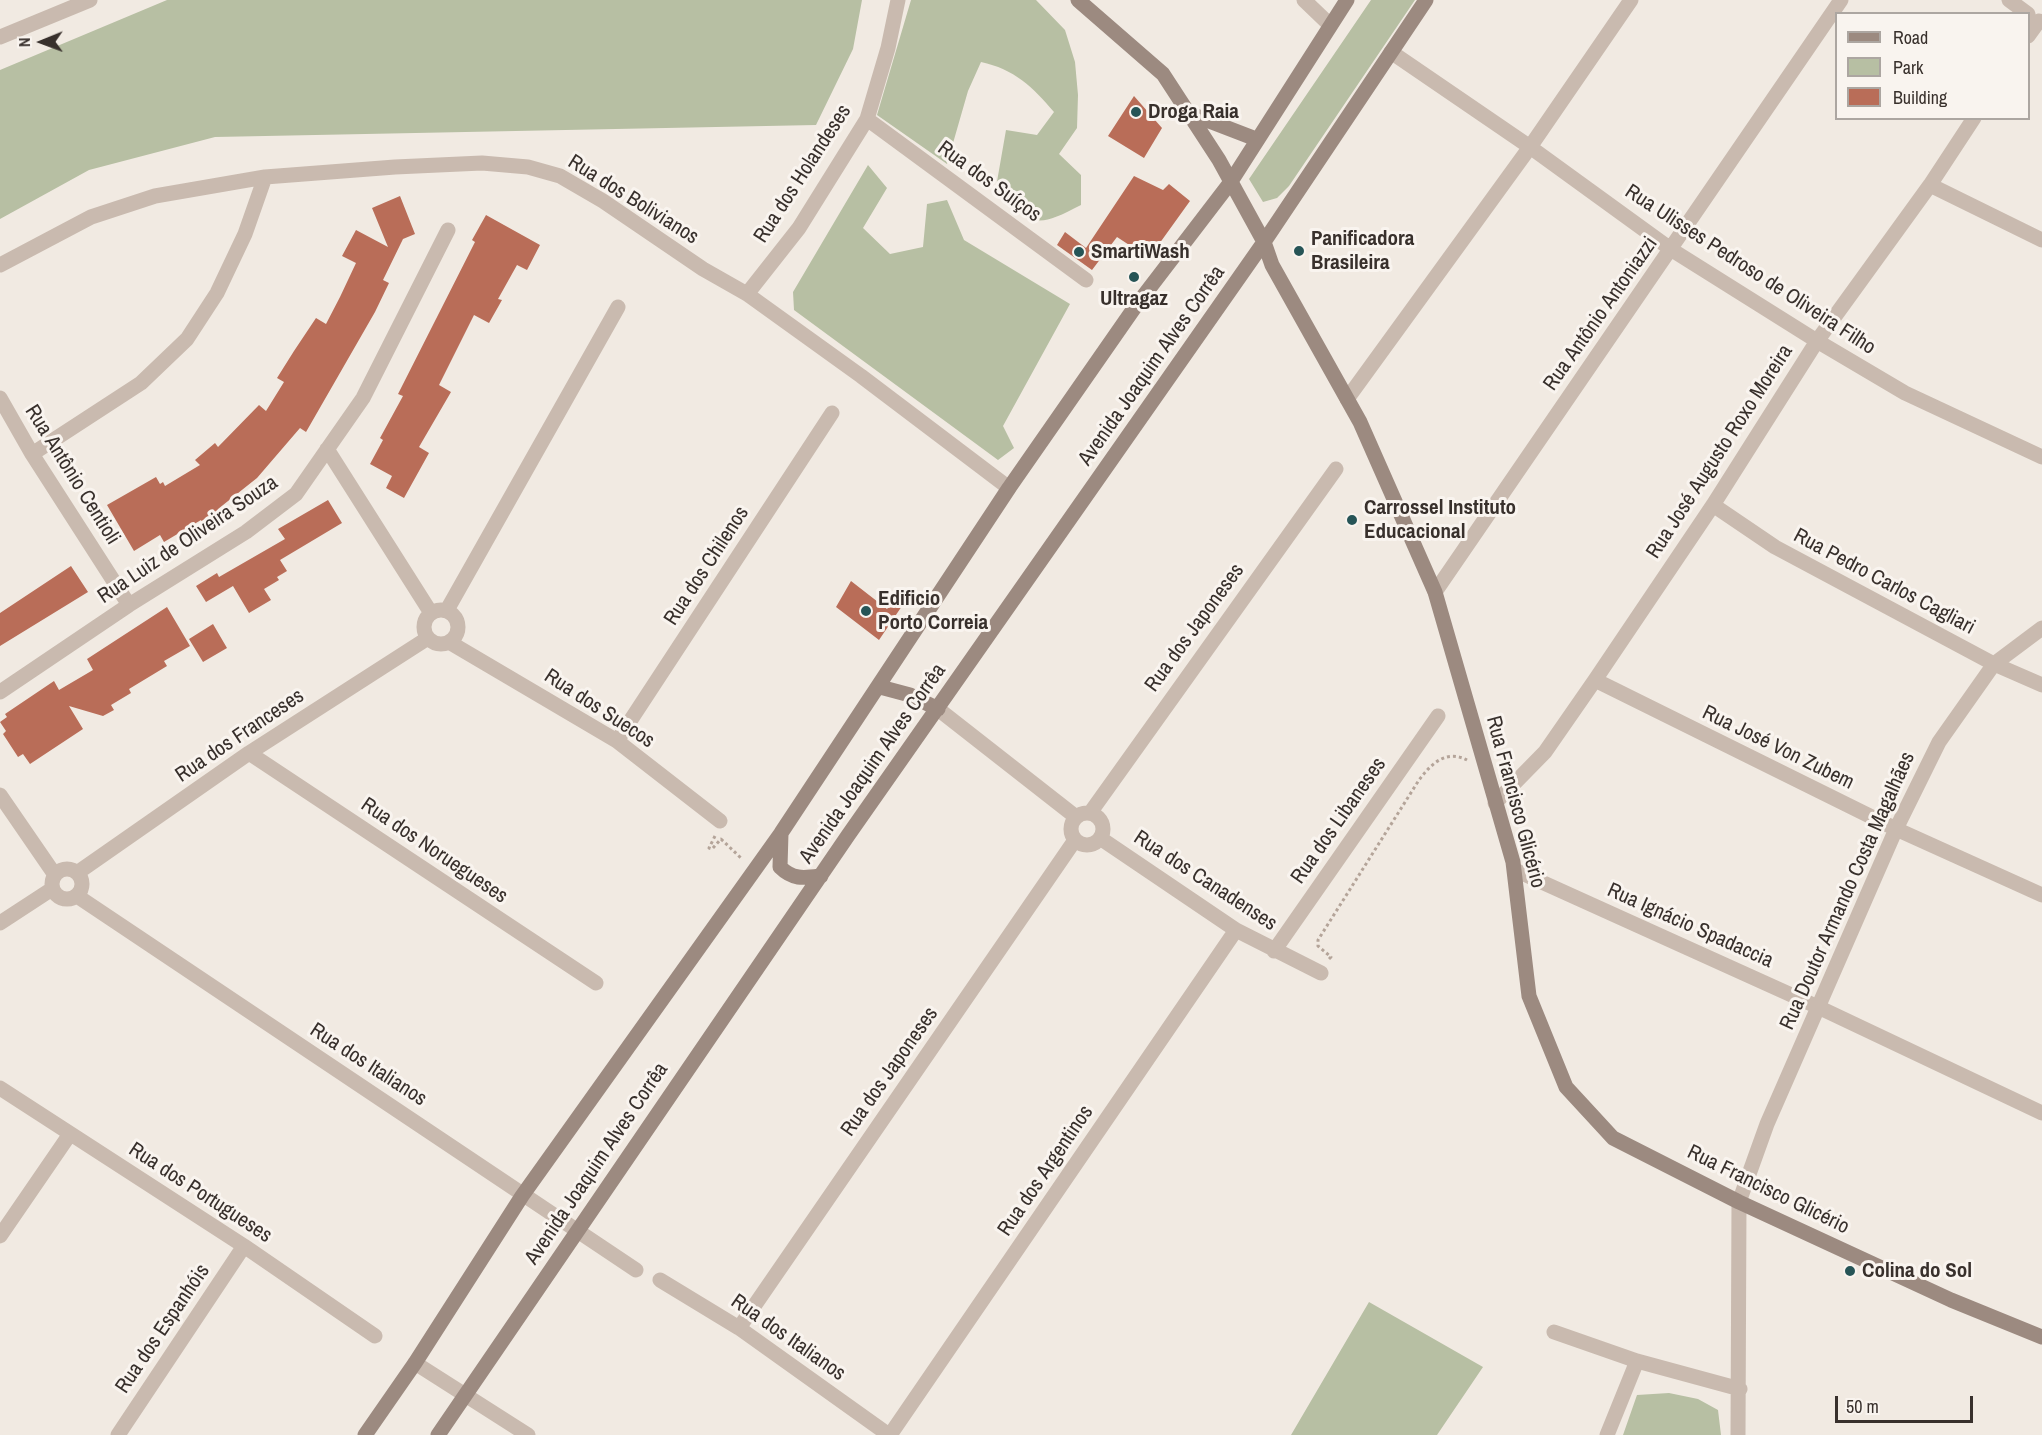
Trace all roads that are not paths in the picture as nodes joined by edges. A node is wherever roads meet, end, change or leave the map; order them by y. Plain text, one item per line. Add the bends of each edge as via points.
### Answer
1 (90, 0) edge
2 (898, 0) edge
3 (1078, 0) edge
4 (1304, 0) edge
5 (1347, 0) edge
6 (1426, 0) edge
7 (1631, 0) edge
8 (1841, 0) edge
9 (2009, 0) edge
10 (2026, 12) edge
11 (1329, 24) junction
12 (0, 37) edge
13 (1391, 52) junction
14 (1191, 114) junction
15 (867, 119) junction
16 (1973, 120) edge
17 (1256, 139) junction
18 (1530, 147) junction
19 (265, 177) junction
20 (1230, 183) junction
21 (1930, 185) junction
22 (448, 230) dead end
23 (2042, 240) edge
24 (1264, 242) junction
25 (1672, 250) junction
26 (0, 265) edge
27 (1086, 280) dead end
28 (747, 294) junction
29 (618, 307) dead end
30 (1817, 341) junction
31 (0, 398) edge
32 (1347, 399) junction
33 (832, 413) dead end
34 (327, 449) junction
35 (32, 454) junction
36 (2042, 457) edge
37 (1336, 469) dead end
38 (1009, 488) junction
39 (1713, 505) junction
40 (1436, 592) junction
41 (129, 604) junction
42 (447, 610) junction
43 (431, 613) junction
44 (2042, 628) edge
45 (428, 638) junction
46 (449, 642) junction
47 (1994, 664) junction
48 (1595, 680) junction
49 (2042, 685) edge
50 (880, 687) junction
51 (0, 692) edge
52 (938, 709) junction
53 (1438, 716) dead end
54 (617, 741) junction
55 (249, 753) junction
56 (0, 795) edge
57 (1495, 804) junction
58 (1083, 815) junction
59 (720, 821) road end
60 (1896, 829) junction
61 (781, 833) junction
62 (1100, 838) junction
63 (1075, 840) junction
64 (1515, 870) junction
65 (77, 873) junction
66 (821, 876) junction
67 (53, 881) junction
68 (2042, 895) edge
69 (77, 896) junction
70 (0, 923) edge
71 (1236, 930) junction
72 (1274, 951) junction
73 (1320, 972) road end
74 (596, 983) dead end
75 (1818, 1007) junction
76 (0, 1088) edge
77 (2042, 1113) edge
78 (70, 1134) junction
79 (522, 1196) junction
80 (1739, 1202) junction
81 (578, 1230) junction
82 (0, 1236) edge
83 (244, 1246) junction
84 (636, 1270) dead end
85 (660, 1280) dead end
86 (740, 1328) junction
87 (1554, 1332) dead end
88 (375, 1336) dead end
89 (2042, 1337) edge
90 (1637, 1361) junction
91 (415, 1363) junction
92 (1740, 1389) junction
93 (466, 1394) junction
94 (118, 1435) edge
95 (365, 1435) edge
96 (438, 1435) edge
97 (528, 1435) edge
98 (890, 1435) edge
99 (1607, 1435) edge
100 (1738, 1435) edge

1 - 12 street
2 - 15 street, Rua dos Holandeses
3 - 14 main road, Rua Francisco Glicério via 1163,74
4 - 11 street
5 - 11 main road, Avenida Joaquim Alves Corrêa
6 - 13 main road, Avenida Joaquim Alves Corrêa
7 - 18 street
8 - 25 street, Rua Antônio Antoniazzi
9 - 10 street
11 - 17 main road, Avenida Joaquim Alves Corrêa
13 - 18 street, Rua Ulisses Pedroso de Oliveira Filho
13 - 24 main road, Avenida Joaquim Alves Corrêa
14 - 17 main road
14 - 20 main road, Rua Francisco Glicério
15 - 27 street, Rua dos Suíços
15 - 28 street, Rua dos Holandeses via 799,228
16 - 21 street, Rua José Augusto Roxo Moreira
17 - 20 main road, Avenida Joaquim Alves Corrêa
18 - 25 street, Rua Ulisses Pedroso de Oliveira Filho
18 - 32 street
19 - 26 street, Rua dos Bolivianos via 155,196 91,217
19 - 28 street, Rua dos Bolivianos via 482,163 528,167 560,176
19 - 35 street via 245,234 217,293 188,339 141,383
20 - 24 main road, Rua Francisco Glicério
20 - 38 main road, Avenida Joaquim Alves Corrêa via 1135,307
21 - 23 street
21 - 30 street, Rua José Augusto Roxo Moreira
22 - 34 street, Rua Luiz de Oliveira Souza via 363,398
24 - 32 main road, Rua Francisco Glicério via 1272,265
24 - 52 main road, Avenida Joaquim Alves Corrêa
25 - 30 street, Rua Ulisses Pedroso de Oliveira Filho
25 - 40 street, Rua Antônio Antoniazzi
28 - 38 street, Rua dos Bolivianos
29 - 42 street
30 - 36 street, Rua Ulisses Pedroso de Oliveira Filho via 1905,393
30 - 39 street, Rua José Augusto Roxo Moreira
31 - 35 street, Rua Antônio Centioli
32 - 40 main road, Rua Francisco Glicério
33 - 54 street, Rua dos Chilenos
34 - 41 street, Rua Luiz de Oliveira Souza via 296,494 246,532
34 - 43 street
35 - 41 street, Rua Antônio Centioli
37 - 58 street, Rua dos Japoneses
38 - 50 main road, Avenida Joaquim Alves Corrêa
39 - 47 street, Rua Pedro Carlos Cagliari via 1775,547
39 - 48 street, Rua José Augusto Roxo Moreira
40 - 57 main road, Rua Francisco Glicério
41 - 51 street, Rua Luiz de Oliveira Souza
42 - 43 street
42 - 46 street via 455,617 458,628
43 - 45 street via 424,627
44 - 47 street, Rua Doutor Armando Costa Magalhães
45 - 46 street via 438,643
45 - 55 street, Rua dos Franceses
46 - 54 street, Rua dos Suecos
47 - 49 street, Rua Pedro Carlos Cagliari
47 - 60 street, Rua Doutor Armando Costa Magalhães via 1939,742
48 - 57 street, Rua José Augusto Roxo Moreira via 1545,752
48 - 60 street, Rua José Von Zubem
50 - 52 main road via 910,694
50 - 61 main road, Avenida Joaquim Alves Corrêa
52 - 58 street
52 - 66 main road, Avenida Joaquim Alves Corrêa
53 - 72 street, Rua dos Libaneses
54 - 59 street, Rua dos Suecos
55 - 65 street, Rua dos Franceses
55 - 74 street, Rua dos Noruegueses
56 - 67 street
57 - 64 main road, Rua Francisco Glicério
58 - 62 street via 1101,823
58 - 63 street via 1071,826
60 - 68 street, Rua José Von Zubem
60 - 75 street, Rua Doutor Armando Costa Magalhães
61 - 66 main road via 780,867 798,878
61 - 79 main road, Avenida Joaquim Alves Corrêa
62 - 63 street via 1091,844
62 - 71 street, Rua dos Canadenses
63 - 86 street, Rua dos Japoneses
64 - 75 street, Rua Ignácio Spadaccia
64 - 80 main road, Rua Francisco Glicério via 1529,996 1566,1087 1614,1138
65 - 67 street via 68,869
65 - 69 street via 82,882
66 - 81 main road, Avenida Joaquim Alves Corrêa
67 - 69 street via 62,899
67 - 70 street
69 - 79 street, Rua dos Italianos
71 - 72 street, Rua dos Canadenses
71 - 98 street, Rua dos Argentinos
72 - 73 street, Rua dos Canadenses
75 - 77 street, Rua Ignácio Spadaccia
75 - 80 street, Rua Doutor Armando Costa Magalhães via 1767,1124
76 - 78 street, Rua dos Portugueses
78 - 82 street
78 - 83 street, Rua dos Portugueses
79 - 81 street, Rua dos Italianos
79 - 91 main road, Avenida Joaquim Alves Corrêa
80 - 89 main road, Rua Francisco Glicério via 1951,1300
80 - 92 street
81 - 84 street, Rua dos Italianos
81 - 93 main road, Avenida Joaquim Alves Corrêa
83 - 88 street, Rua dos Portugueses
83 - 94 street, Rua dos Espanhóis
85 - 86 street, Rua dos Italianos
86 - 98 street, Rua dos Italianos
87 - 90 street
90 - 92 street
90 - 99 street
91 - 93 street
91 - 95 main road, Avenida Joaquim Alves Corrêa
92 - 100 street
93 - 96 main road, Avenida Joaquim Alves Corrêa
93 - 97 street

